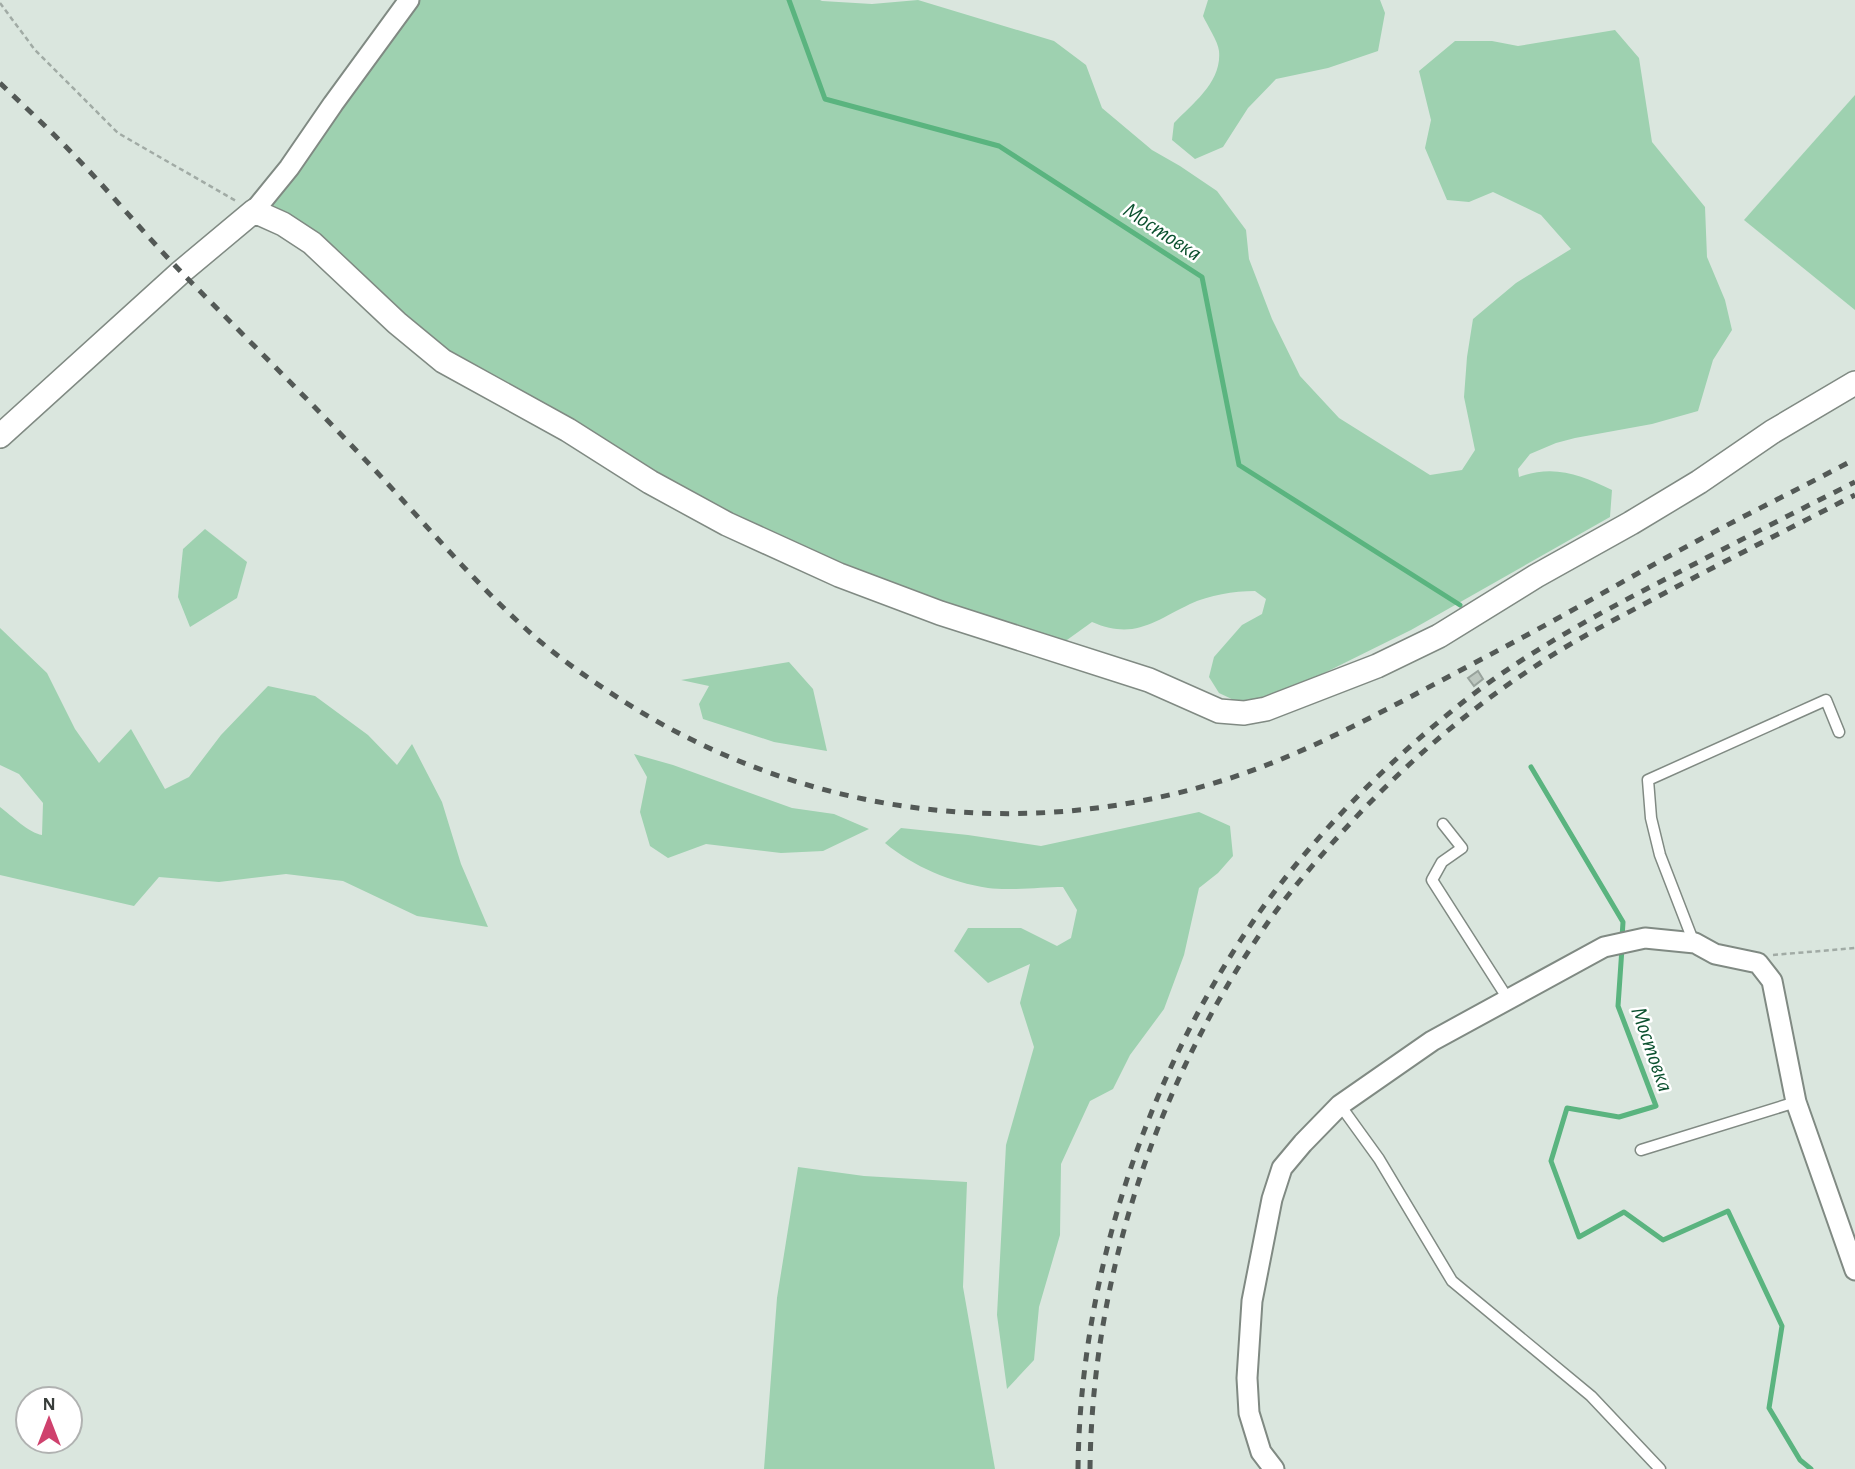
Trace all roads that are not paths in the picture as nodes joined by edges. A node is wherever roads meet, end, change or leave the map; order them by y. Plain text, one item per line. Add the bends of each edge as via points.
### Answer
1 (409, 0) edge
2 (254, 211) junction
3 (1855, 383) edge
4 (0, 436) edge
5 (1839, 732) dead end
6 (1443, 824) dead end
7 (1695, 943) junction
8 (1508, 999) junction
9 (1796, 1102) junction
10 (1340, 1105) junction
11 (1641, 1150) dead end
12 (1855, 1270) edge
13 (1274, 1469) edge
14 (1660, 1469) edge

1 - 2 street
2 - 3 street via 312,243 443,360 727,524 839,575 940,613 1149,680 1219,711 1266,709 1377,666 1439,636 1632,523
2 - 4 street
5 - 7 lane via 1826,700 1648,780 1660,855
6 - 8 lane via 1462,848 1442,862 1432,880
7 - 8 street via 1645,938 1604,947
7 - 9 street via 1716,954 1758,963 1772,981
8 - 10 street via 1432,1041
9 - 11 lane
9 - 12 street
10 - 13 street via 1282,1168 1252,1301 1249,1413 1261,1452
10 - 14 lane via 1379,1159 1452,1281 1591,1396

